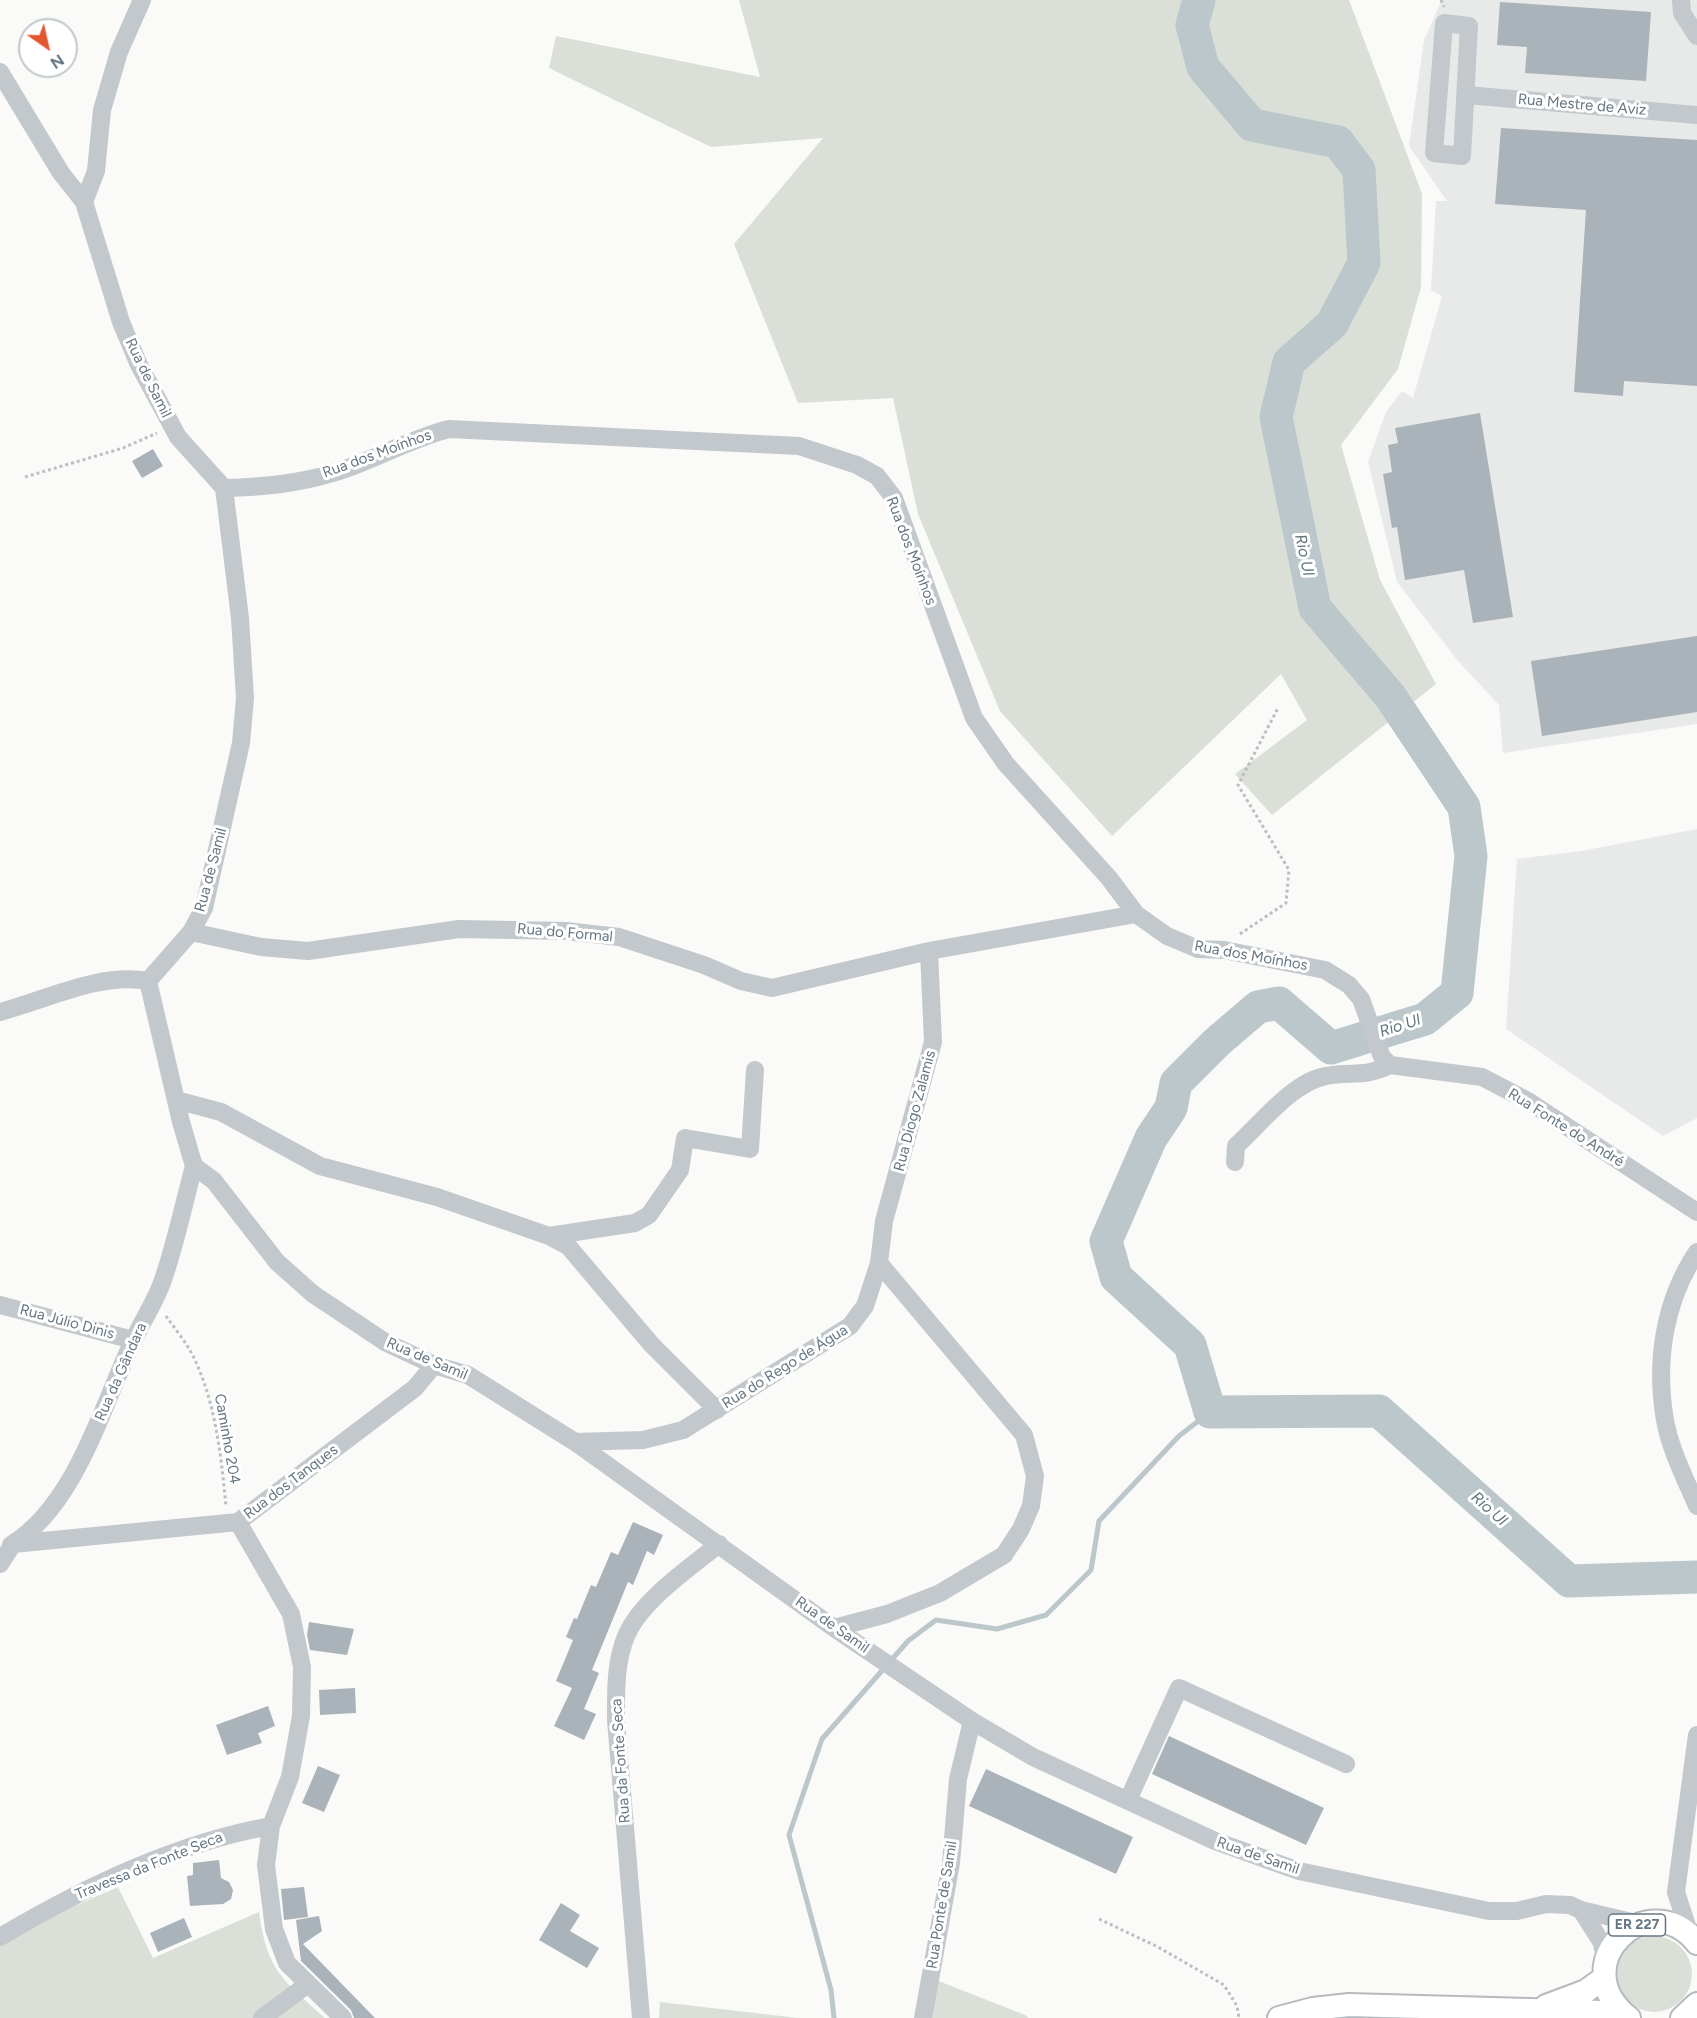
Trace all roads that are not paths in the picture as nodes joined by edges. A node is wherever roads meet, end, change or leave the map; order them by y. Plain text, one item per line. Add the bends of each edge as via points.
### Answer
1 (142, 0) edge
2 (1682, 6) edge
3 (1697, 36) edge
4 (0, 72) edge
5 (1467, 95) junction
6 (1697, 116) edge
7 (84, 202) junction
8 (224, 488) junction
9 (1136, 914) junction
10 (191, 932) junction
11 (929, 951) junction
12 (148, 981) junction
13 (0, 1012) edge
14 (1390, 1065) junction
15 (755, 1070) dead end
16 (176, 1100) junction
17 (1235, 1162) dead end
18 (194, 1166) junction
19 (1697, 1212) edge
20 (549, 1236) junction
21 (1697, 1252) edge
22 (879, 1263) junction
23 (0, 1305) edge
24 (133, 1340) junction
25 (435, 1365) junction
26 (717, 1410) junction
27 (575, 1442) junction
28 (1697, 1506) edge
29 (233, 1523) junction
30 (719, 1544) junction
31 (6, 1546) edge
32 (0, 1564) edge
33 (834, 1629) junction
34 (972, 1720) junction
35 (1697, 1735) edge
36 (1346, 1764) dead end
37 (1128, 1800) junction
38 (271, 1826) junction
39 (1676, 1892) junction
40 (1581, 1910) junction
41 (1644, 1923) junction
42 (0, 1937) edge
43 (1694, 1939) edge
44 (1604, 1969) junction
45 (308, 1984) junction
46 (1697, 2004) edge
47 (1536, 2010) junction
48 (262, 2018) edge
49 (343, 2018) edge
50 (641, 2018) edge
51 (923, 2018) edge
52 (1279, 2018) edge
53 (1628, 2018) edge
54 (1682, 2018) edge

1 - 7 street via 119,52 102,110 96,171
2 - 3 street
4 - 7 street via 61,173
5 - 5 street via 1469,26 1444,23 1434,153 1462,156
5 - 6 street, Rua Mestre de Aviz
7 - 8 street, Rua de Samil via 121,322 139,365 177,437
8 - 9 street, Rua dos Moínhos via 276,487 335,473 420,436 449,429 799,446 857,465 877,476 894,498 974,718 1006,764 1109,878
8 - 10 street, Rua de Samil via 245,698 241,743 223,828 204,908
9 - 11 street
9 - 14 street, Rua dos Moínhos via 1167,936 1198,949 1224,950 1325,970 1361,999 1382,1057
10 - 11 street, Rua do Formal via 261,947 308,951 459,929 566,931 619,937 741,981 772,988
10 - 12 street, Rua de Samil
11 - 22 street, Rua Diogo Zalamis via 933,1042 884,1221
12 - 13 street via 132,978 100,982
12 - 16 street
14 - 17 street, Rua Fonte do André via 1372,1074 1326,1076 1302,1084 1236,1146
14 - 19 street, Rua Fonte do André via 1482,1077 1528,1101
15 - 20 street via 750,1149 684,1138 680,1170 649,1215 634,1223
16 - 18 street
16 - 20 street, Rua do Rego de Água via 221,1112 320,1166 437,1197
18 - 24 street, Rua da Gândara via 164,1278
18 - 25 street, Rua de Samil via 214,1181 277,1262 313,1294 385,1342
20 - 26 street, Rua do Rego de Água via 568,1246 651,1344
21 - 28 street via 1668,1317 1660,1382 1665,1422
22 - 26 street, Rua do Rego de Água via 865,1306 850,1326
22 - 33 street via 1024,1435 1035,1476 1021,1529 1004,1554 940,1593
23 - 24 street, Rua Júlio Dinis
24 - 31 street, Rua da Gândara via 96,1428 66,1485 38,1522
25 - 27 street, Rua de Samil via 468,1375
25 - 29 street, Rua dos Tanques via 415,1388
26 - 27 street via 683,1430 643,1440
27 - 30 street, Rua de Samil
29 - 31 street, Rua dos Tanques
29 - 38 street via 291,1614 302,1667 301,1716 290,1777
30 - 33 street, Rua de Samil
30 - 50 street, Rua da Fonte Seca via 651,1603 628,1633 616,1672 616,1720
31 - 32 street, Rua da Gândara
33 - 34 street, Rua de Samil
34 - 37 street, Rua de Samil via 1033,1757
34 - 51 street, Rua Ponte de Samil via 958,1779 951,1863
35 - 39 street
36 - 37 street via 1179,1688
37 - 40 street, Rua de Samil via 1215,1841 1299,1871 1489,1911 1517,1911 1546,1904 1570,1905
38 - 42 street, Travessa da Fonte Seca via 226,1834 94,1885
38 - 45 street via 266,1865 274,1929 287,1963
39 - 41 street via 1665,1909
39 - 43 street
40 - 41 street, Rua de Samil
40 - 44 street via 1602,1943
41 - 43 main road, ER 227 via 1663,1922
41 - 44 main road, ER 227 via 1624,1932 1612,1945
44 - 47 main road, ER 227 via 1586,1991
44 - 53 main road, ER 227 via 1608,1995
45 - 48 street
45 - 49 street
46 - 54 main road
47 - 52 main road, ER 227 via 1349,2005
47 - 53 main road, ER 227 via 1601,2012

